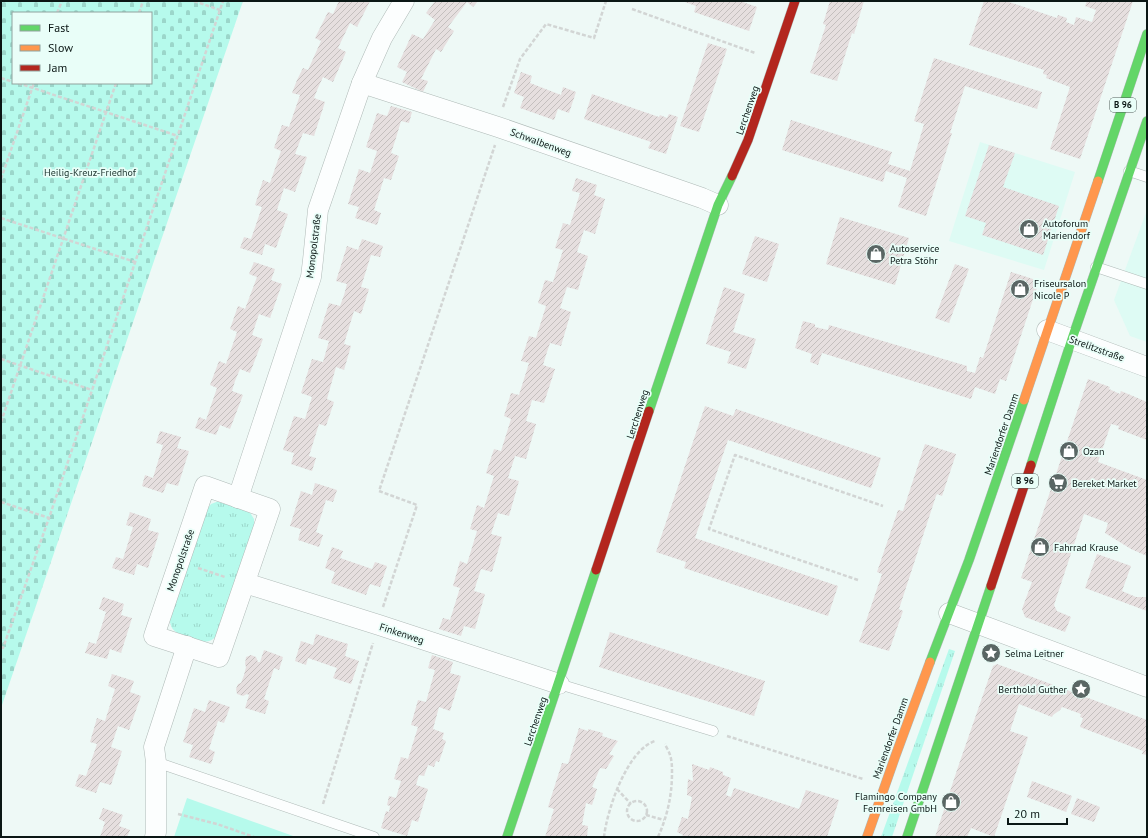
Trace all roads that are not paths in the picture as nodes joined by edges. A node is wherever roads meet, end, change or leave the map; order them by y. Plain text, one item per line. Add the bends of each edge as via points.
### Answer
1 (404, 1) edge
2 (795, 1) edge
3 (1147, 34) edge
4 (362, 83) junction
5 (1147, 121) edge
6 (1129, 171) junction
7 (1147, 177) edge
8 (718, 205) junction
9 (1096, 267) junction
10 (1147, 284) edge
11 (1047, 330) junction
12 (1072, 339) junction
13 (1147, 367) edge
14 (238, 498) junction
15 (245, 583) junction
16 (949, 613) junction
17 (979, 624) junction
18 (187, 646) junction
19 (559, 684) junction
20 (1147, 687) edge
21 (713, 731) road end
22 (156, 762) junction
23 (155, 837) edge
24 (374, 837) edge
25 (507, 837) edge
26 (867, 837) edge
27 (907, 837) edge

1 - 4 street, Monopolstraße via 382,38
2 - 8 main road, Lerchenweg via 748,140
3 - 11 main road, Mariendorfer Damm / B 96
4 - 8 street, Schwalbenweg via 498,127
4 - 14 street, Monopolstraße via 318,210 311,277
5 - 6 main road, B 96
6 - 7 lane
6 - 9 main road, B 96
8 - 19 main road, Lerchenweg
9 - 10 lane
9 - 12 main road, B 96
11 - 12 street, Strelitzstraße
11 - 16 main road, Mariendorfer Damm / B 96 via 983,521
12 - 13 street, Strelitzstraße
12 - 17 main road, B 96
14 - 15 street, Monopolstraße via 270,509
14 - 18 street, Monopolstraße via 205,486 154,636
15 - 18 street, Monopolstraße via 220,657
15 - 19 street, Finkenweg
16 - 17 street
16 - 26 main road, Mariendorfer Damm / B 96
17 - 20 street
17 - 27 main road, B 96
18 - 22 street via 154,746
19 - 21 lane
19 - 25 main road, Lerchenweg
22 - 23 street
22 - 24 lane

